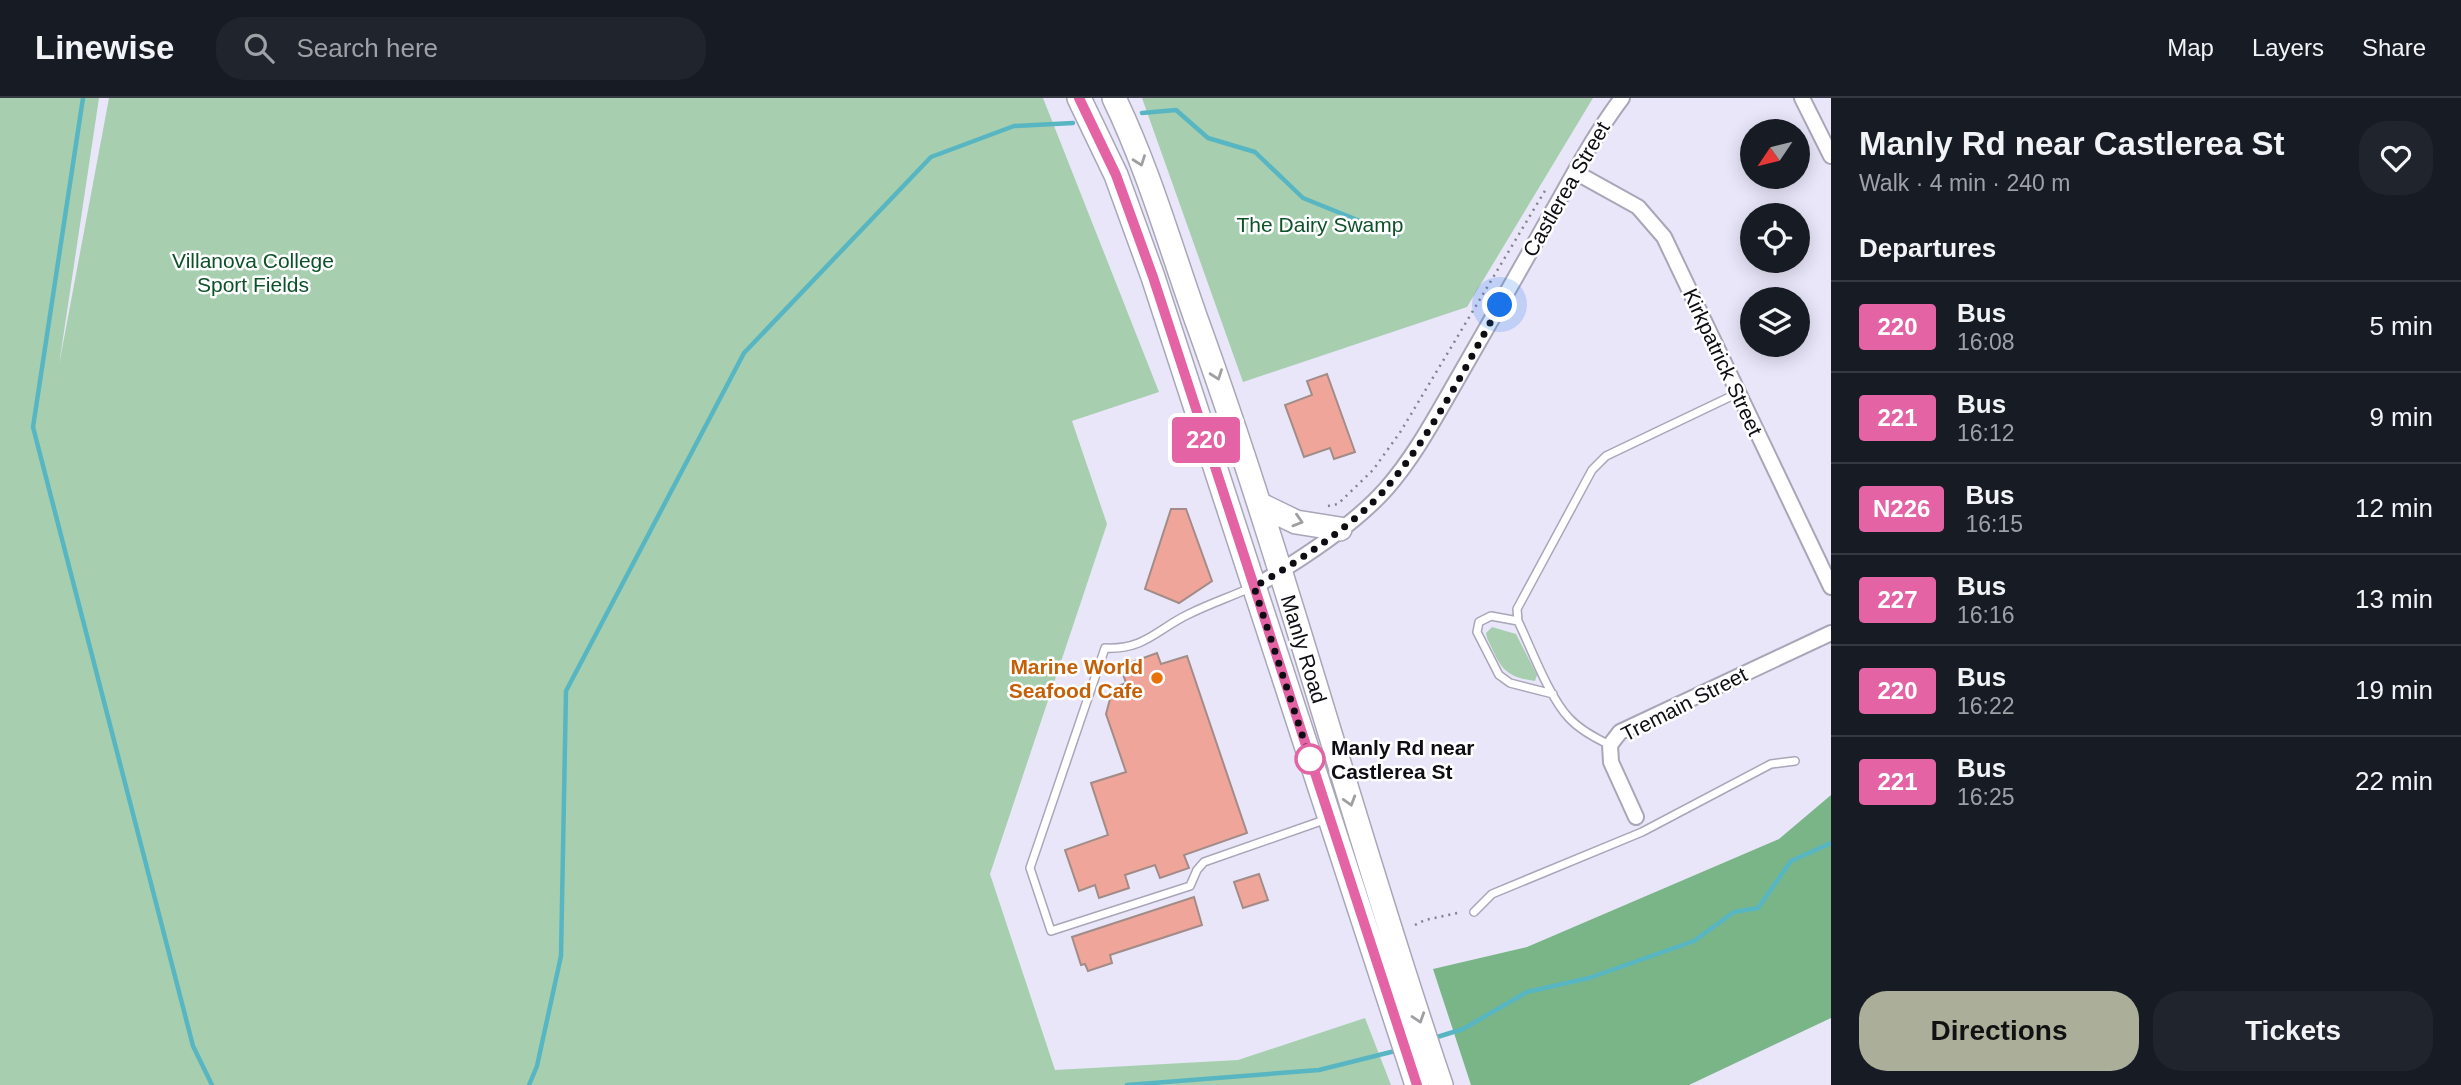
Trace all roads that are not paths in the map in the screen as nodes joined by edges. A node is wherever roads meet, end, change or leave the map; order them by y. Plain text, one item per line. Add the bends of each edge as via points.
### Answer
1 (1079, 98) edge
2 (1114, 98) edge
3 (1622, 98) edge
4 (1802, 98) edge
5 (1831, 156) edge
6 (1574, 173) junction
7 (1738, 393) junction
8 (1259, 504) junction
9 (1340, 529) junction
10 (1281, 571) junction
11 (1254, 587) junction
12 (1831, 587) edge
13 (1518, 621) junction
14 (1831, 633) edge
15 (1553, 694) junction
16 (1610, 745) junction
17 (1795, 761) dead end
18 (1636, 817) joint
19 (1330, 818) junction
20 (1642, 832) junction
21 (1474, 912) road end
22 (1417, 1085) edge
23 (1441, 1085) edge

1 - 11 main road, Manly Road via 1133,216
2 -> 8 main road, Manly Road
3 - 6 street, Castlerea Street
4 - 5 street
6 - 7 street, Kirkpatrick Street via 1638,207 1664,237
6 - 9 street, Castlerea Street via 1411,457 1373,502
7 - 12 street, Kirkpatrick Street
7 - 13 lane via 1606,456 1592,470 1522,597
8 -> 9 main road via 1296,522
8 - 10 main road, Manly Road
9 - 10 street, Castlerea Street
10 - 11 street, Castlerea Street
10 -> 23 main road, Manly Road
11 - 19 main road, Manly Road
11 - 19 lane via 1188,614 1141,644 1105,648 1030,868 1051,931 1190,886 1204,863
13 - 15 lane
13 - 15 lane via 1491,616 1479,622 1477,632 1499,676
14 - 16 street, Tremain Street via 1620,732
15 - 16 lane via 1568,717
16 - 18 street, Tremain Street via 1611,762
17 - 20 lane via 1771,764
18 - 20 lane
19 - 22 main road, Manly Road
20 - 21 lane via 1492,894

